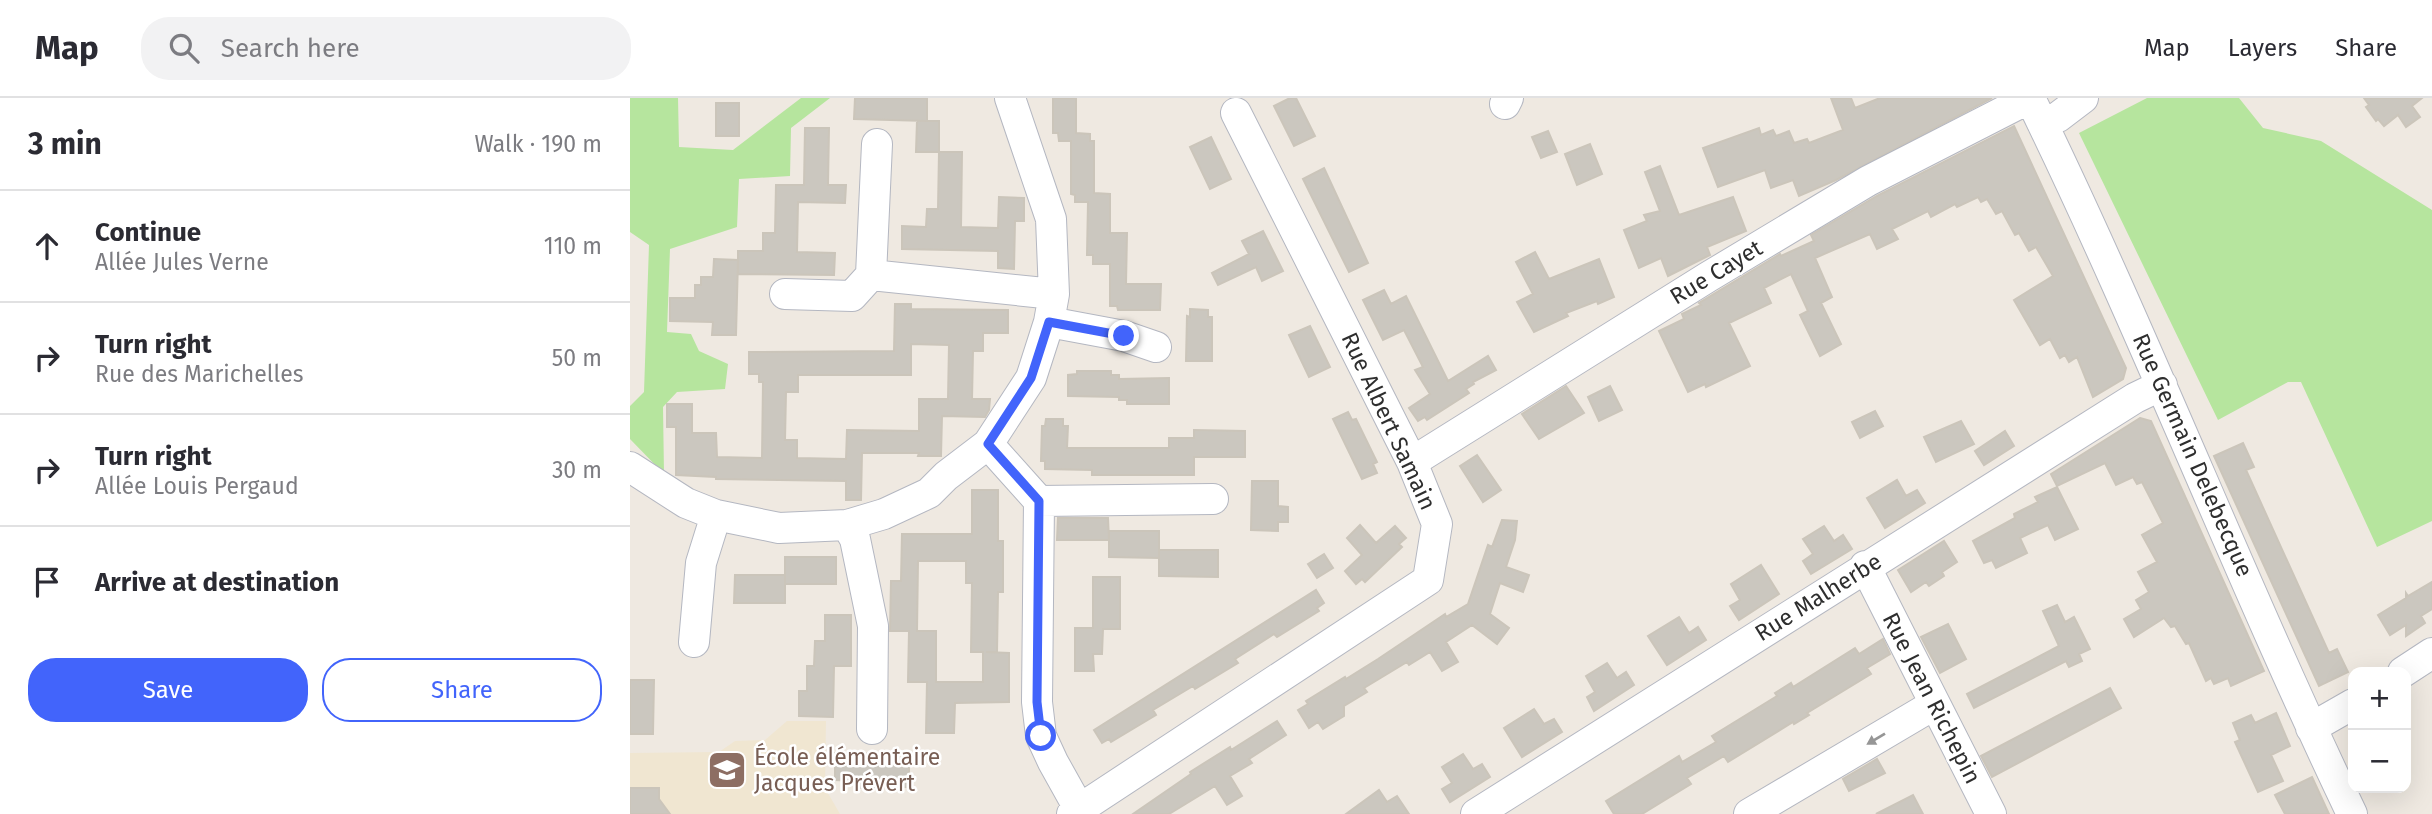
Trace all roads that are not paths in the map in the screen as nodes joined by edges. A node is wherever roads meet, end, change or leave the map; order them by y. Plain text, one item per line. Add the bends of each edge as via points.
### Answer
1 (1010, 98) edge
2 (2083, 98) edge
3 (2034, 107) edge
4 (1236, 113) dead end
5 (877, 144) dead end
6 (871, 275) junction
7 (785, 294) dead end
8 (1051, 308) junction
9 (1156, 347) dead end
10 (2162, 385) junction
11 (988, 444) junction
12 (1412, 462) junction
13 (630, 467) edge
14 (1213, 499) dead end
15 (1039, 501) junction
16 (716, 515) junction
17 (846, 525) junction
18 (1869, 574) junction
19 (694, 642) dead end
20 (2432, 653) edge
21 (2411, 667) edge
22 (1935, 704) junction
23 (2348, 707) edge
24 (2311, 728) junction
25 (872, 729) dead end
26 (1078, 813) edge
27 (1476, 814) edge
28 (1749, 814) edge
29 (1991, 814) edge
30 (2352, 814) edge

1 - 8 street via 1051,219
2 - 3 street, Rue Cayet via 2058,117
3 - 10 street, Rue Germain Delebecque
3 - 12 street, Rue Cayet via 1868,181
4 - 12 street, Rue Albert Samain
5 - 6 street
6 - 7 street via 852,296
6 - 8 street
8 - 9 street
8 - 11 street via 1031,378
10 - 18 street, Rue Malherbe via 2135,398
10 - 24 street, Rue Germain Delebecque
11 - 15 street
11 - 17 street via 929,493
12 - 26 street, Rue Albert Samain via 1437,524 1428,580
13 - 16 street via 686,503
14 - 15 street
15 - 26 street via 1037,702 1041,736
16 - 17 street via 779,528
16 - 19 street via 701,563
17 - 25 street via 855,539 873,626
18 - 22 street, Rue Jean Richepin
18 - 27 street, Rue Malherbe
20 - 21 street
22 -> 28 street
22 - 29 street, Rue Jean Richepin
23 - 24 street
24 - 30 street, Rue Germain Delebecque

